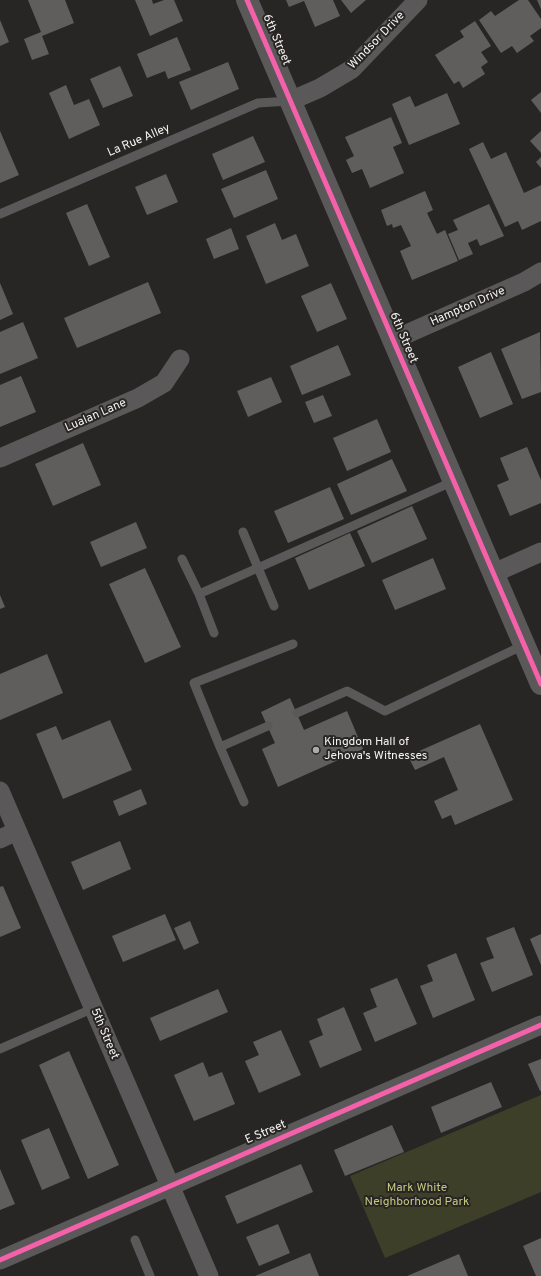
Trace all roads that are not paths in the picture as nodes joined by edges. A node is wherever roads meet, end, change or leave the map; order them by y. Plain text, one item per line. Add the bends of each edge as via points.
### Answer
1 (247, 0) edge
2 (418, 0) edge
3 (290, 101) junction
4 (0, 214) edge
5 (541, 272) edge
6 (393, 340) junction
7 (180, 360) dead end
8 (0, 458) edge
9 (454, 480) junction
10 (243, 532) dead end
11 (541, 552) edge
12 (182, 559) dead end
13 (258, 568) junction
14 (494, 573) junction
15 (199, 594) junction
16 (274, 606) dead end
17 (214, 633) dead end
18 (293, 644) dead end
19 (524, 645) junction
20 (541, 684) edge
21 (297, 713) dead end
22 (268, 726) dead end
23 (220, 747) junction
24 (0, 791) edge
25 (244, 802) dead end
26 (18, 831) junction
27 (0, 839) edge
28 (94, 1008) junction
29 (541, 1025) edge
30 (0, 1049) edge
31 (170, 1186) junction
32 (135, 1240) dead end
33 (0, 1260) edge
34 (150, 1276) edge
35 (209, 1276) edge

1 - 3 street, 6th Street
2 - 3 street, Windsor Drive via 352,69
3 - 4 lane, La Rue Alley via 258,103
3 - 6 street, 6th Street
5 - 6 street, Hampton Drive
6 - 9 street, 6th Street
7 - 8 street, Lualan Lane via 164,383 138,398
9 - 13 lane
9 - 14 street, 6th Street
10 - 13 lane
11 - 14 street
12 - 15 lane
13 - 15 lane
13 - 16 lane
14 - 19 street, 6th Street
15 - 17 lane
18 - 23 lane via 194,684
19 - 20 street, 6th Street
19 - 21 lane via 385,711 347,691
22 - 23 lane
23 - 25 lane
24 - 26 street, 5th Street
26 - 27 street
26 - 28 street, 5th Street
28 - 30 lane
28 - 31 street, 5th Street
29 - 31 street, E Street
31 - 33 street, E Street
31 - 35 street, 5th Street
32 - 34 lane

